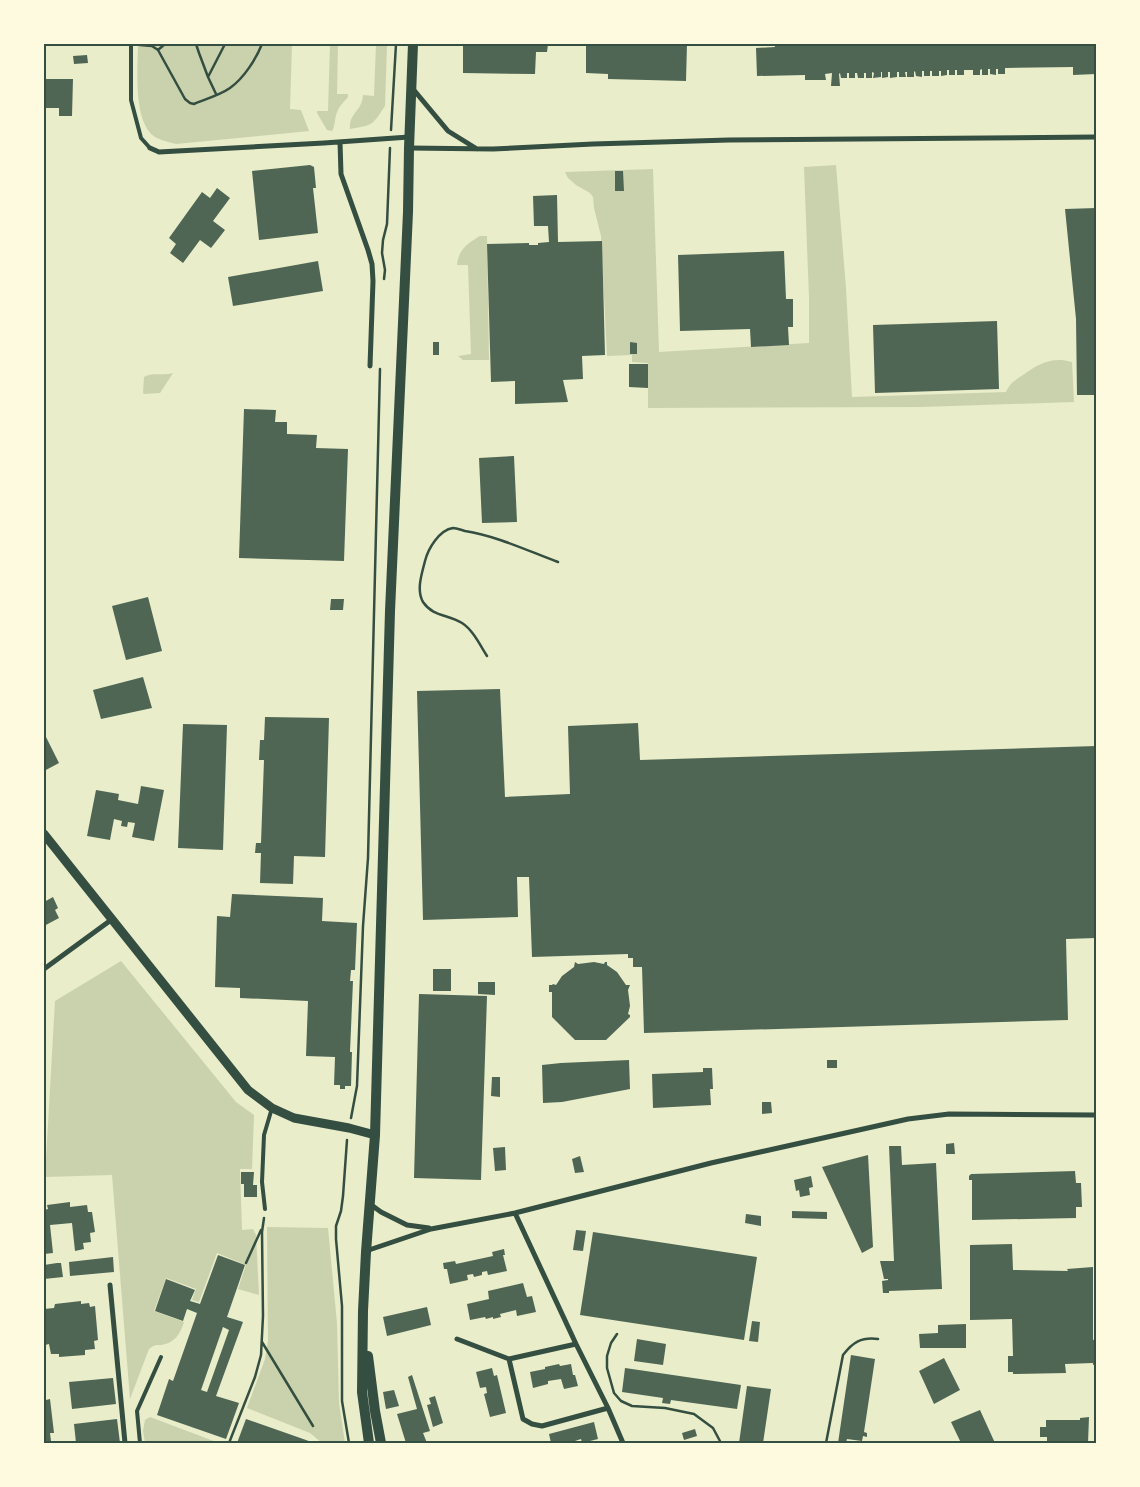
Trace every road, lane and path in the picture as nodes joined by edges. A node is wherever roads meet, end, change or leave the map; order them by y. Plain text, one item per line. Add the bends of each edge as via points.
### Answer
1 (131, 44) edge
2 (165, 44) edge
3 (196, 44) edge
4 (225, 44) edge
5 (262, 44) edge
6 (396, 44) edge
7 (413, 44) edge
8 (158, 50) junction
9 (208, 77) junction
10 (412, 86) junction
11 (216, 94) junction
12 (1096, 137) edge
13 (391, 138) junction
14 (340, 142) junction
15 (409, 142) junction
16 (150, 148) joint
17 (477, 150) junction
18 (384, 280) dead end
19 (370, 366) dead end
20 (380, 366) dead end
21 (558, 562) dead end
22 (487, 656) dead end
23 (44, 834) edge
24 (112, 920) junction
25 (44, 969) edge
26 (272, 1108) junction
27 (1096, 1116) edge
28 (349, 1128) junction
29 (375, 1135) junction
30 (369, 1204) junction
31 (264, 1209) joint
32 (515, 1213) junction
33 (262, 1228) junction
34 (432, 1229) junction
35 (366, 1252) junction
36 (246, 1263) dead end
37 (110, 1285) dead end
38 (364, 1328) junction
39 (617, 1334) dead end
40 (878, 1339) dead end
41 (457, 1340) dead end
42 (262, 1341) junction
43 (576, 1344) junction
44 (161, 1357) dead end
45 (509, 1359) junction
46 (608, 1408) junction
47 (313, 1426) dead end
48 (125, 1443) edge
49 (140, 1443) edge
50 (229, 1443) edge
51 (349, 1443) edge
52 (369, 1443) edge
53 (381, 1443) edge
54 (623, 1443) edge
55 (721, 1443) edge
56 (826, 1443) edge

1 - 8 path via 152,46
1 - 16 lane via 131,100 141,138
2 - 8 path
3 - 9 path
4 - 9 path
5 - 11 path via 237,82
6 - 13 path
7 - 10 main road
8 - 11 path via 190,103
9 - 11 path
10 - 15 main road
10 - 17 street via 448,131
12 - 17 street via 729,140
13 - 14 street
13 - 15 street
13 - 18 path via 387,224 382,253
14 - 16 street via 159,152
14 - 19 street via 341,174 372,264
15 - 17 street
15 - 29 main road via 390,612
20 - 28 path via 368,858 358,1086
21 - 22 path via 479,533 453,528 442,533 434,543 426,558 420,596 428,609 462,623
23 - 24 street
24 - 25 street
24 - 26 street via 242,1083
26 - 28 street via 294,1118
26 - 31 lane via 264,1135
27 - 32 street via 949,1114 908,1119 711,1163
28 - 29 street
28 - 51 path via 341,1212 336,1226 342,1306 342,1401
29 - 30 main road
30 - 34 street via 408,1225
30 - 35 main road
31 - 33 path
32 - 34 street
32 - 43 street
33 - 36 path
33 - 42 path
34 - 35 street
35 - 38 main road
37 - 48 street
38 - 52 main road via 362,1392
38 - 53 main road
39 - 55 path via 607,1356 607,1368 614,1393 621,1401 632,1406 694,1414 712,1428
40 - 56 path via 859,1340 850,1345 843,1355
41 - 45 street
42 - 47 path
42 - 50 path via 255,1377
43 - 45 street
43 - 46 street
44 - 49 lane via 137,1411
45 - 46 street via 523,1419 532,1424 542,1426
46 - 54 street

